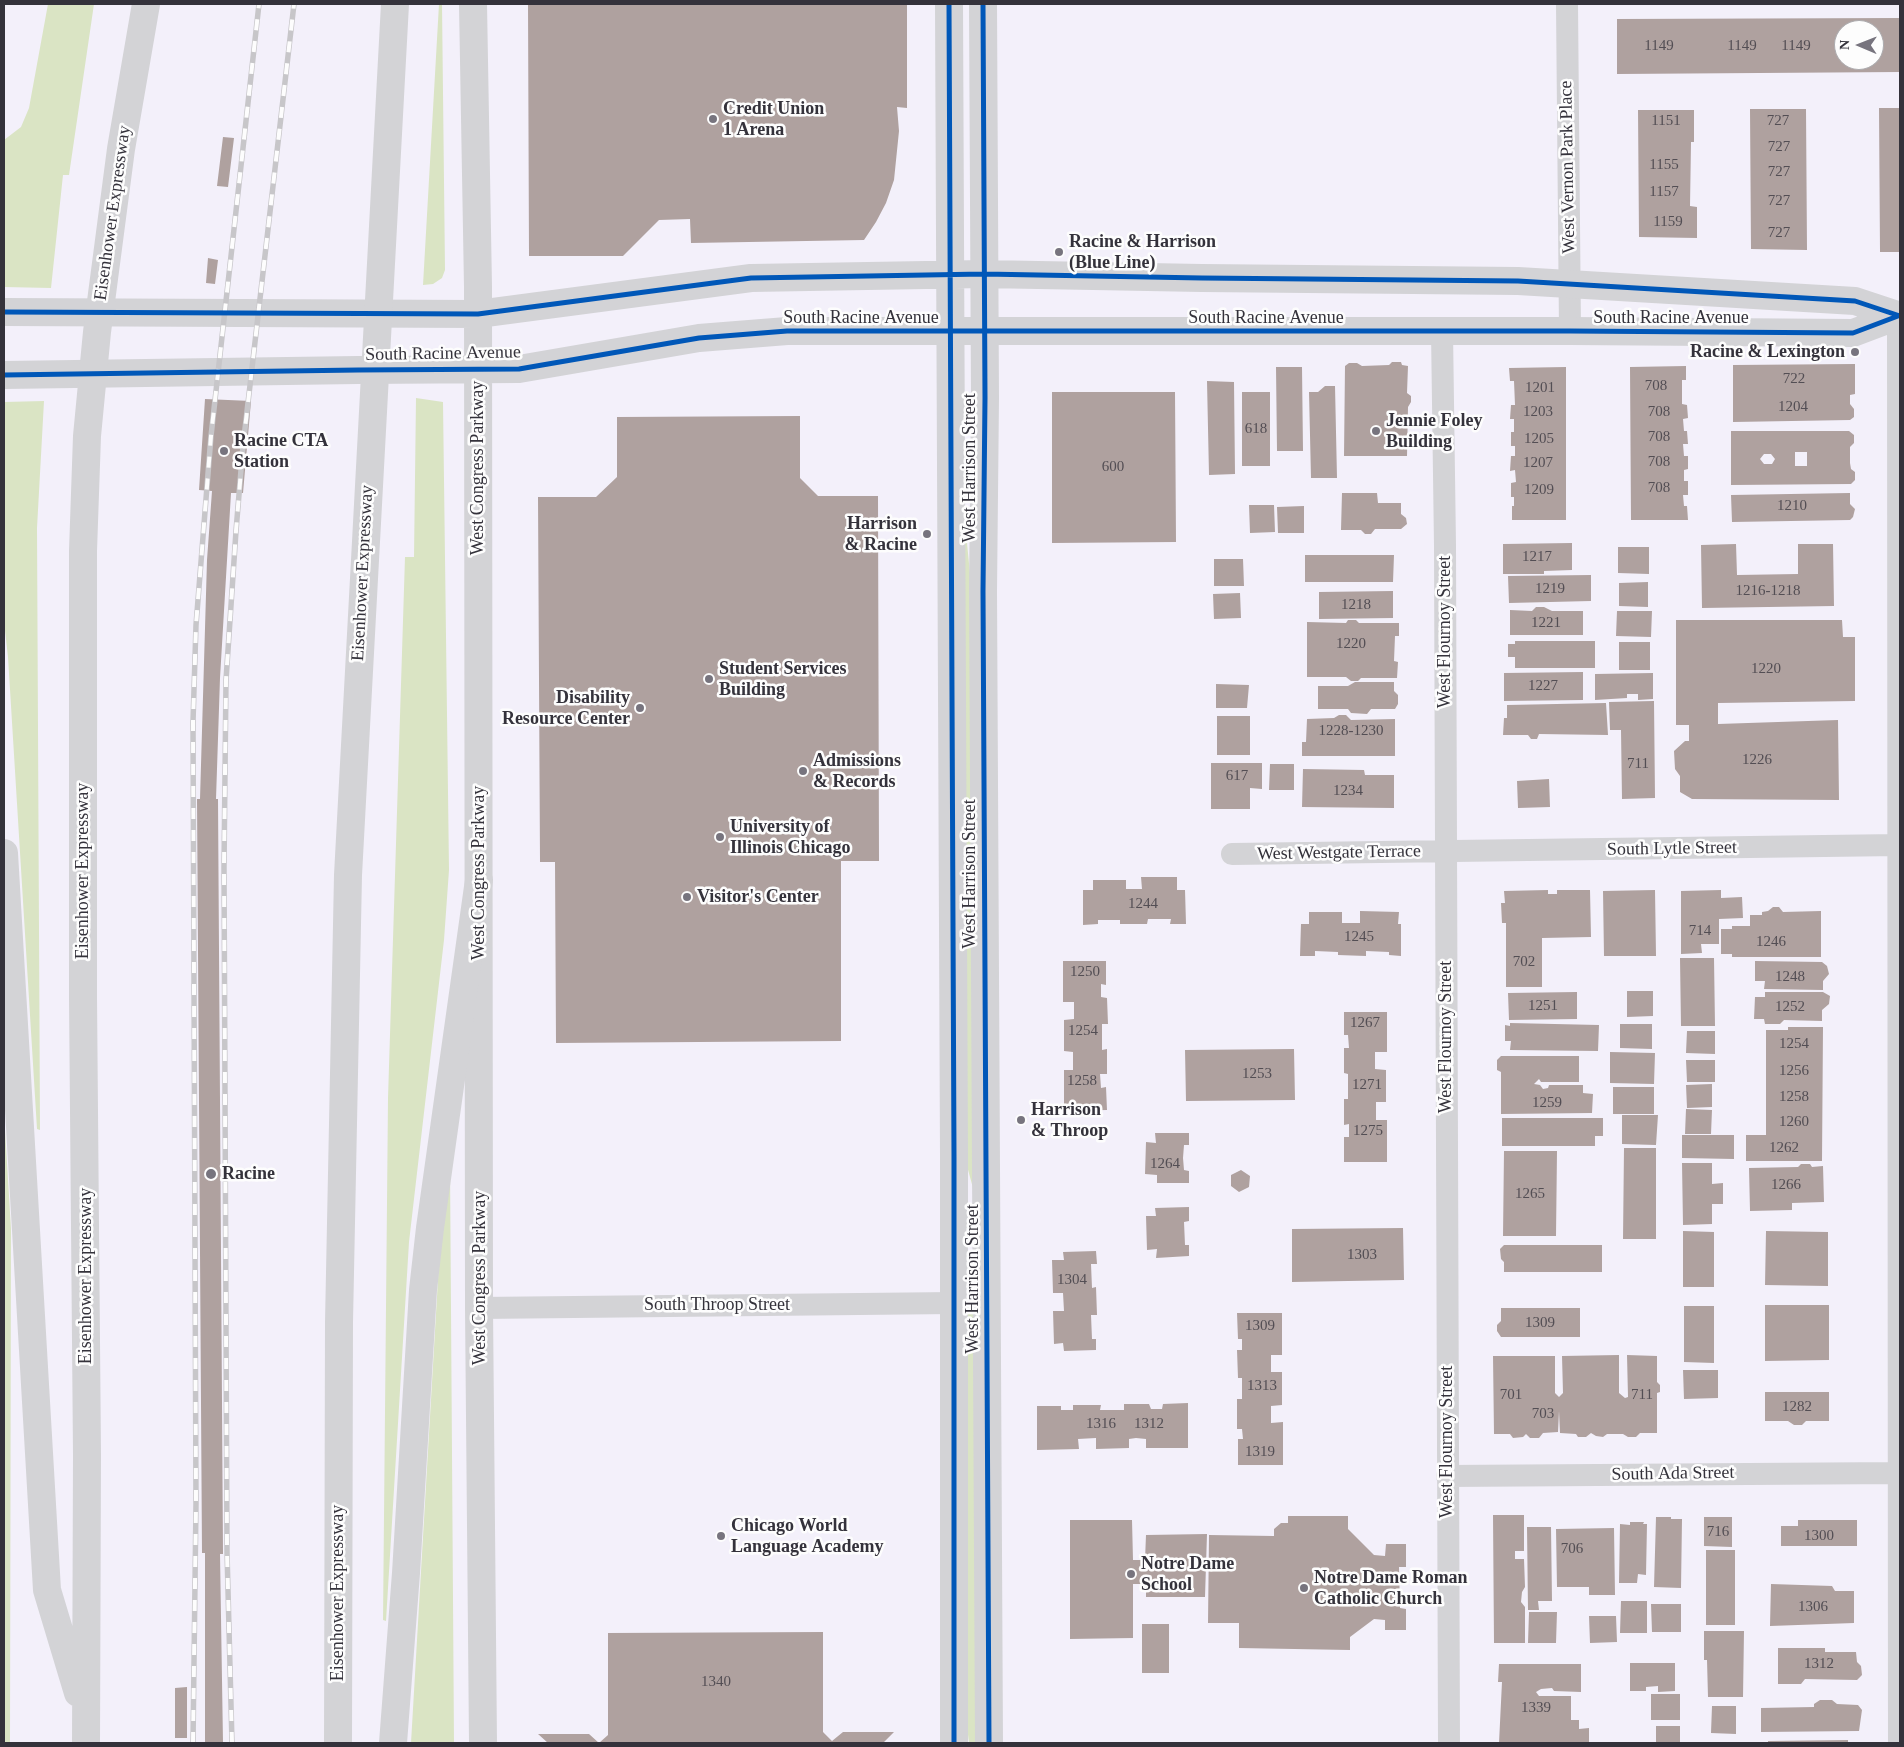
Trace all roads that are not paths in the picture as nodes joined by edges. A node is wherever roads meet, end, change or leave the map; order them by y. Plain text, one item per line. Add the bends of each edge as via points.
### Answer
1 (146, 4) edge
2 (395, 4) edge
3 (473, 4) edge
4 (949, 4) edge
5 (983, 4) edge
6 (1567, 4) edge
7 (949, 274) junction
8 (984, 274) junction
9 (1569, 284) junction
10 (4, 312) edge
11 (478, 314) junction
12 (1899, 316) edge
13 (1570, 331) junction
14 (950, 332) junction
15 (984, 332) junction
16 (1442, 332) junction
17 (477, 370) junction
18 (4, 375) edge
19 (1899, 745) edge
20 (1898, 845) junction
21 (1446, 852) junction
22 (4, 853) edge
23 (1232, 854) dead end
24 (479, 880) junction
25 (954, 1303) junction
26 (479, 1308) junction
27 (1899, 1473) junction
28 (1447, 1476) junction
29 (86, 1731) edge
30 (338, 1743) edge
31 (393, 1743) edge
32 (483, 1743) edge
33 (954, 1743) edge
34 (989, 1743) edge
35 (1449, 1743) edge
36 (1900, 1743) edge

1 - 29 main road, Eisenhower Expressway via 120,158 97,332 83,551
2 - 30 main road, Eisenhower Expressway via 348,875 339,1322
3 - 11 main road, West Congress Parkway
4 - 7 main road, West Harrison Street
5 - 8 main road, West Harrison Street
6 - 9 street, West Vernon Park Place
7 - 8 main road, South Racine Avenue
7 - 11 main road, South Racine Avenue via 750,278
7 - 14 main road, West Harrison Street
8 - 9 main road, South Racine Avenue
8 - 15 main road, West Harrison Street
9 - 12 main road, South Racine Avenue via 1855,301
9 - 13 street, West Vernon Park Place
10 - 11 main road, South Racine Avenue
11 - 17 main road, West Congress Parkway
12 - 13 main road, South Racine Avenue via 1854,333
12 - 19 street
13 - 16 main road, South Racine Avenue
14 - 15 main road, South Racine Avenue
14 - 17 main road, South Racine Avenue via 754,332 698,338 519,369
14 - 25 main road, West Harrison Street
15 - 16 main road, South Racine Avenue
15 - 34 main road, West Harrison Street
16 - 21 street, West Flournoy Street
17 - 18 main road, South Racine Avenue
17 - 24 main road, West Congress Parkway
19 - 20 street
20 - 21 street, South Lytle Street
20 - 27 street
21 - 23 street, West Westgate Terrace
21 - 28 street, West Flournoy Street
22 - 29 main road via 47,1590
24 - 26 main road, West Congress Parkway
24 - 31 main road via 423,1290
25 - 26 street, South Throop Street
25 - 33 main road, West Harrison Street
26 - 32 main road, West Congress Parkway
27 - 28 street, South Ada Street
27 - 36 street
28 - 35 street, West Flournoy Street

